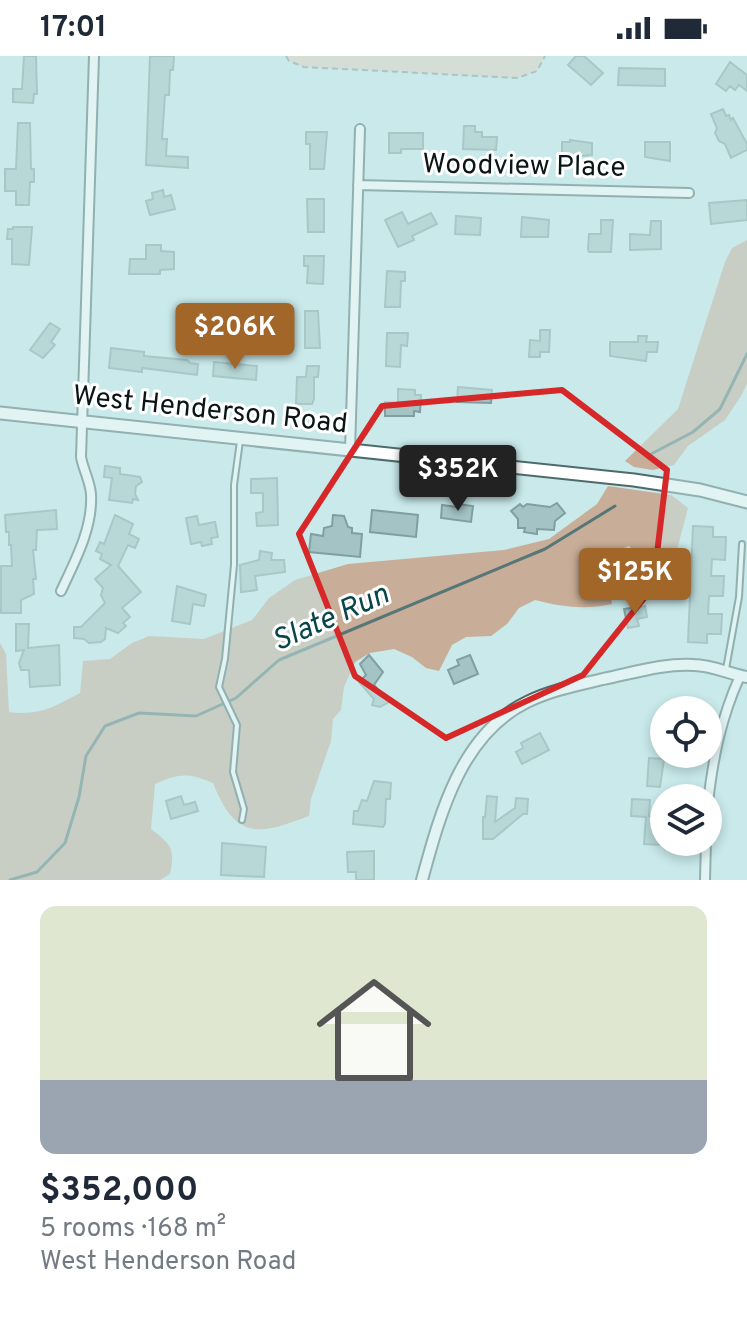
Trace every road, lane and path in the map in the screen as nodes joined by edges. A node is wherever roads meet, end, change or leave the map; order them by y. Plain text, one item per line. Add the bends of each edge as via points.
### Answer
1 (94, 56) edge
2 (286, 56) edge
3 (545, 56) edge
4 (360, 129) dead end
5 (358, 185) junction
6 (689, 193) dead end
7 (0, 413) edge
8 (83, 421) junction
9 (241, 438) junction
10 (350, 450) junction
11 (747, 502) edge
12 (742, 544) dead end
13 (61, 591) dead end
14 (739, 597) junction
15 (747, 597) edge
16 (725, 672) junction
17 (744, 676) edge
18 (710, 784) edge
19 (242, 820) dead end
20 (706, 856) edge
21 (422, 880) edge
22 (705, 880) edge

1 - 8 street
2 - 3 path via 304,67 517,78 537,71
4 - 5 street
5 - 6 street, Woodview Place
5 - 10 street
7 - 8 main road, West Henderson Road
8 - 9 main road, West Henderson Road
8 - 13 street via 81,457 91,505 84,538
9 - 10 main road, West Henderson Road
9 - 19 lane via 234,485 234,565 219,687 237,725 233,772
10 - 11 main road, West Henderson Road via 634,480
12 - 14 lane
14 - 15 lane
14 - 16 lane
16 - 17 street
16 - 21 street via 692,664 636,672 549,693 510,712 465,761
17 - 18 street via 721,724
20 - 22 street

